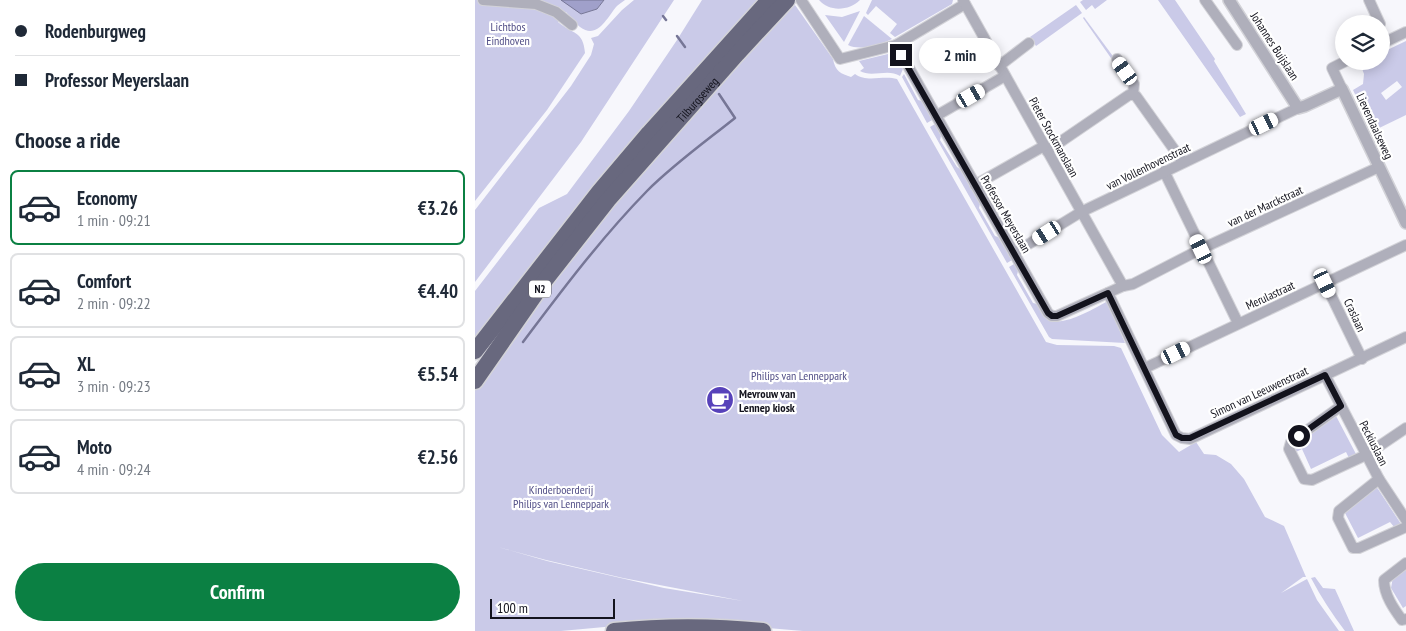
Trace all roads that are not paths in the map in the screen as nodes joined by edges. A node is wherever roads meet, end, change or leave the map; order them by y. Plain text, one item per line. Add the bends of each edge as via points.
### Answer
1 (483, 0) edge
2 (801, 0) edge
3 (1205, 0) edge
4 (1229, 0) edge
5 (1369, 0) edge
6 (779, 2) edge
7 (964, 2) edge
8 (1376, 15) edge
9 (572, 25) dead end
10 (1406, 32) edge
11 (1390, 40) edge
12 (1029, 44) dead end
13 (896, 45) junction
14 (1237, 45) dead end
15 (1117, 59) dead end
16 (999, 66) junction
17 (1335, 67) edge
18 (1005, 76) junction
19 (1342, 89) junction
20 (1133, 95) junction
21 (1298, 108) junction
22 (936, 116) junction
23 (1046, 149) junction
24 (1183, 162) junction
25 (1379, 167) junction
26 (1164, 171) junction
27 (975, 185) junction
28 (604, 196) junction
29 (1081, 212) junction
30 (1406, 223) edge
31 (1406, 245) edge
32 (1201, 249) junction
33 (1014, 253) junction
34 (1325, 283) junction
35 (1123, 286) junction
36 (1108, 293) junction
37 (1238, 324) junction
38 (1406, 338) edge
39 (475, 351) edge
40 (1362, 359) junction
41 (1145, 368) junction
42 (1325, 375) junction
43 (475, 381) edge
44 (1341, 406) junction
45 (1406, 428) edge
46 (1366, 455) junction
47 (1379, 479) junction
48 (1406, 520) edge
49 (1406, 527) edge
50 (1406, 563) edge
51 (1406, 619) edge
52 (614, 631) edge
53 (763, 631) edge

1 - 9 street via 536,4 556,12
2 - 13 street via 840,59
3 - 14 street
4 - 21 street, Johannes Buijslaan
5 - 8 street
6 - 28 highway, Tilburgseweg
7 - 13 street
7 - 16 street, Pieter Stockmanslaan
10 - 11 street
12 - 16 street
13 - 22 street, Professor Meyerslaan
15 - 20 street via 1135,84
16 - 18 street, Pieter Stockmanslaan
17 - 19 street, Lievendaalseweg
18 - 22 street
18 - 23 street, Pieter Stockmanslaan
19 - 21 street
19 - 25 street, Lievendaalseweg
20 - 23 street
20 - 24 street
21 - 24 street, van Vollenhovenstraat
22 - 27 street, Professor Meyerslaan
23 - 27 street
23 - 29 street, Pieter Stockmanslaan
24 - 26 street, van Vollenhovenstraat
25 - 30 street, Lievendaalseweg
25 - 32 street, van der Marckstraat
26 - 29 street, van Vollenhovenstraat
26 - 32 street
27 - 33 street, Professor Meyerslaan
28 - 39 highway, N2
28 - 43 highway, N2
29 - 33 street, van Vollenhovenstraat
29 - 35 street, Pieter Stockmanslaan
31 - 34 street, Merulastraat
32 - 35 street, van der Marckstraat
32 - 37 street
33 - 36 street, Professor Meyerslaan via 1052,316
34 - 37 street, Merulastraat
34 - 40 street, Craslaan
35 - 36 street, van der Marckstraat
36 - 41 street
37 - 41 street, Merulastraat
38 - 40 street, Simon van Leeuwenstraat
40 - 42 street, Simon van Leeuwenstraat
41 - 42 street, Simon van Leeuwenstraat via 1176,435 1182,438 1190,438
42 - 44 street, Peckiuslaan
44 - 46 street, Peckiuslaan
44 - 46 street via 1291,442 1289,449 1305,479 1312,480
45 - 46 street
46 - 47 street, Peckiuslaan
47 - 48 street, Peckiuslaan
47 - 49 street via 1339,511 1338,518 1353,548
50 - 51 street via 1384,580 1384,588 1402,620
52 - 53 highway via 733,628

